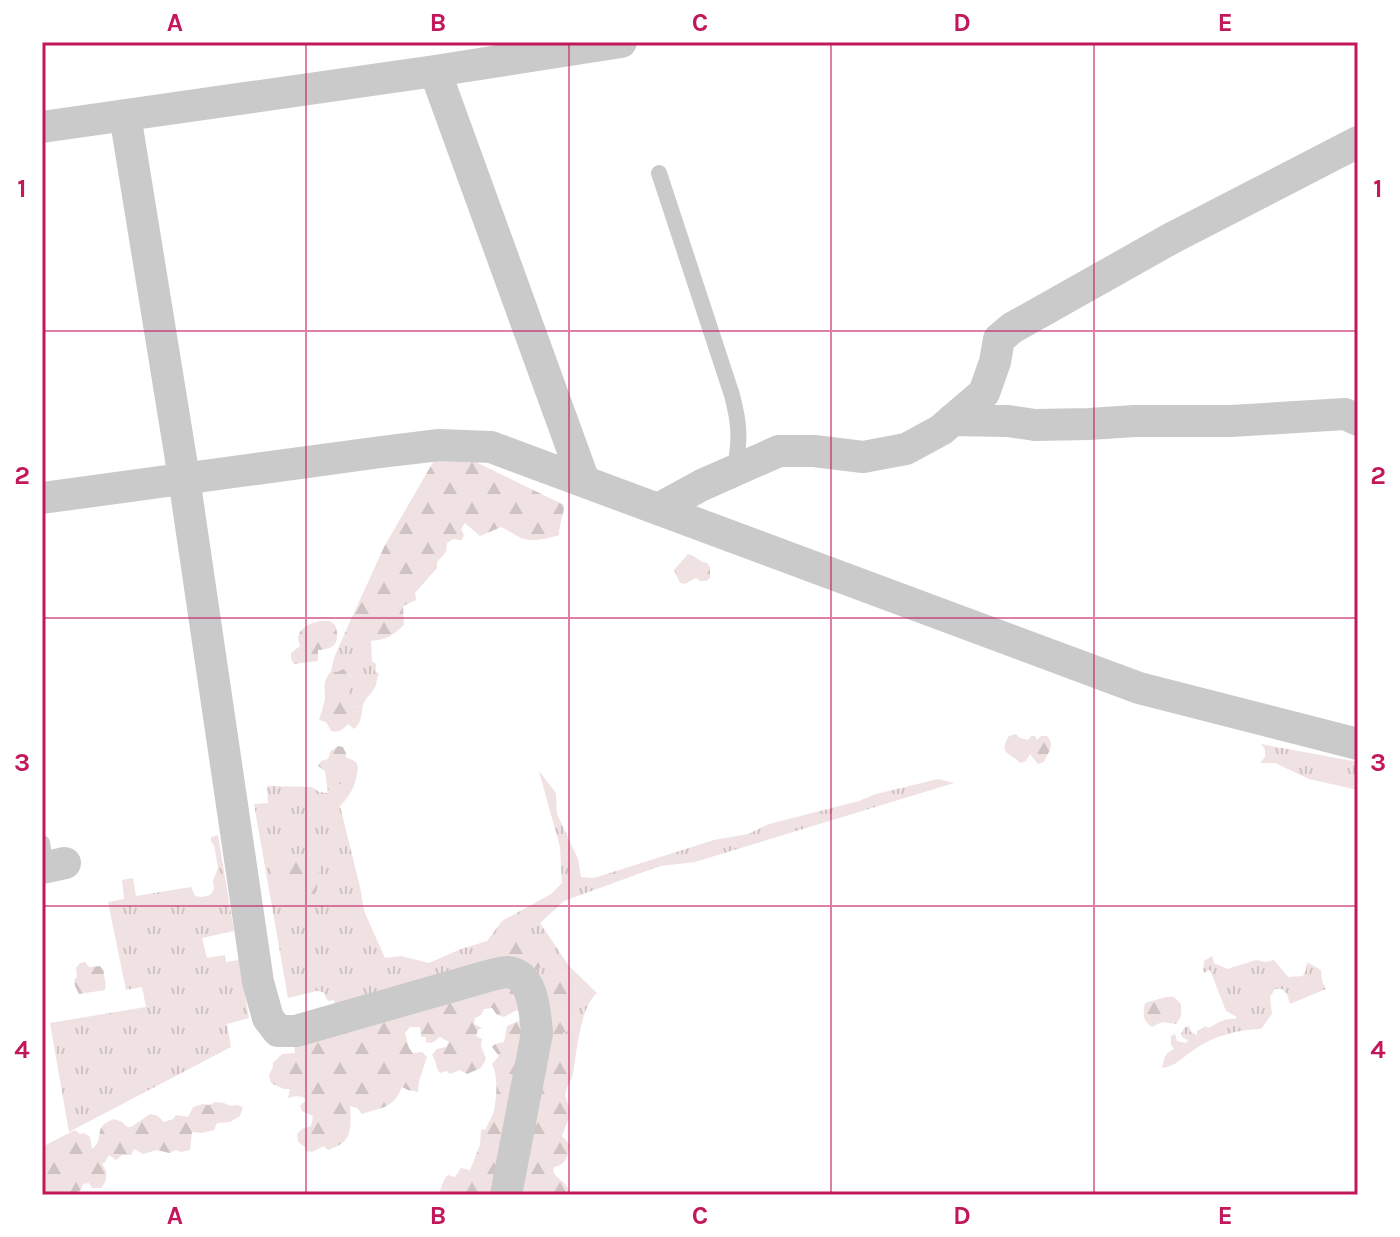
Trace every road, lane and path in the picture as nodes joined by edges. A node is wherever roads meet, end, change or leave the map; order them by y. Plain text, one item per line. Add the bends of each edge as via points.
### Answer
1 (621, 42) edge
2 (435, 71) junction
3 (125, 115) junction
4 (42, 127) edge
5 (1358, 142) edge
6 (659, 173) dead end
7 (952, 420) junction
8 (1358, 420) edge
9 (735, 470) junction
10 (184, 478) junction
11 (584, 481) junction
12 (42, 498) edge
13 (658, 509) junction
14 (1358, 744) edge
15 (506, 1195) edge

1 - 2 street
2 - 3 street
2 - 11 street
3 - 4 street
3 - 10 street
5 - 7 street via 1012,328 999,339 984,393
6 - 9 lane via 732,395 739,425
7 - 8 street via 1035,425 1345,414
7 - 9 street via 906,449 863,457 779,451
9 - 13 street
10 - 11 street via 439,445 491,447
10 - 12 street
10 - 15 street via 258,982 268,1018 278,1031 296,1031 488,976 508,972 520,977 535,1005 537,1033
11 - 13 street
13 - 14 street via 1139,688

